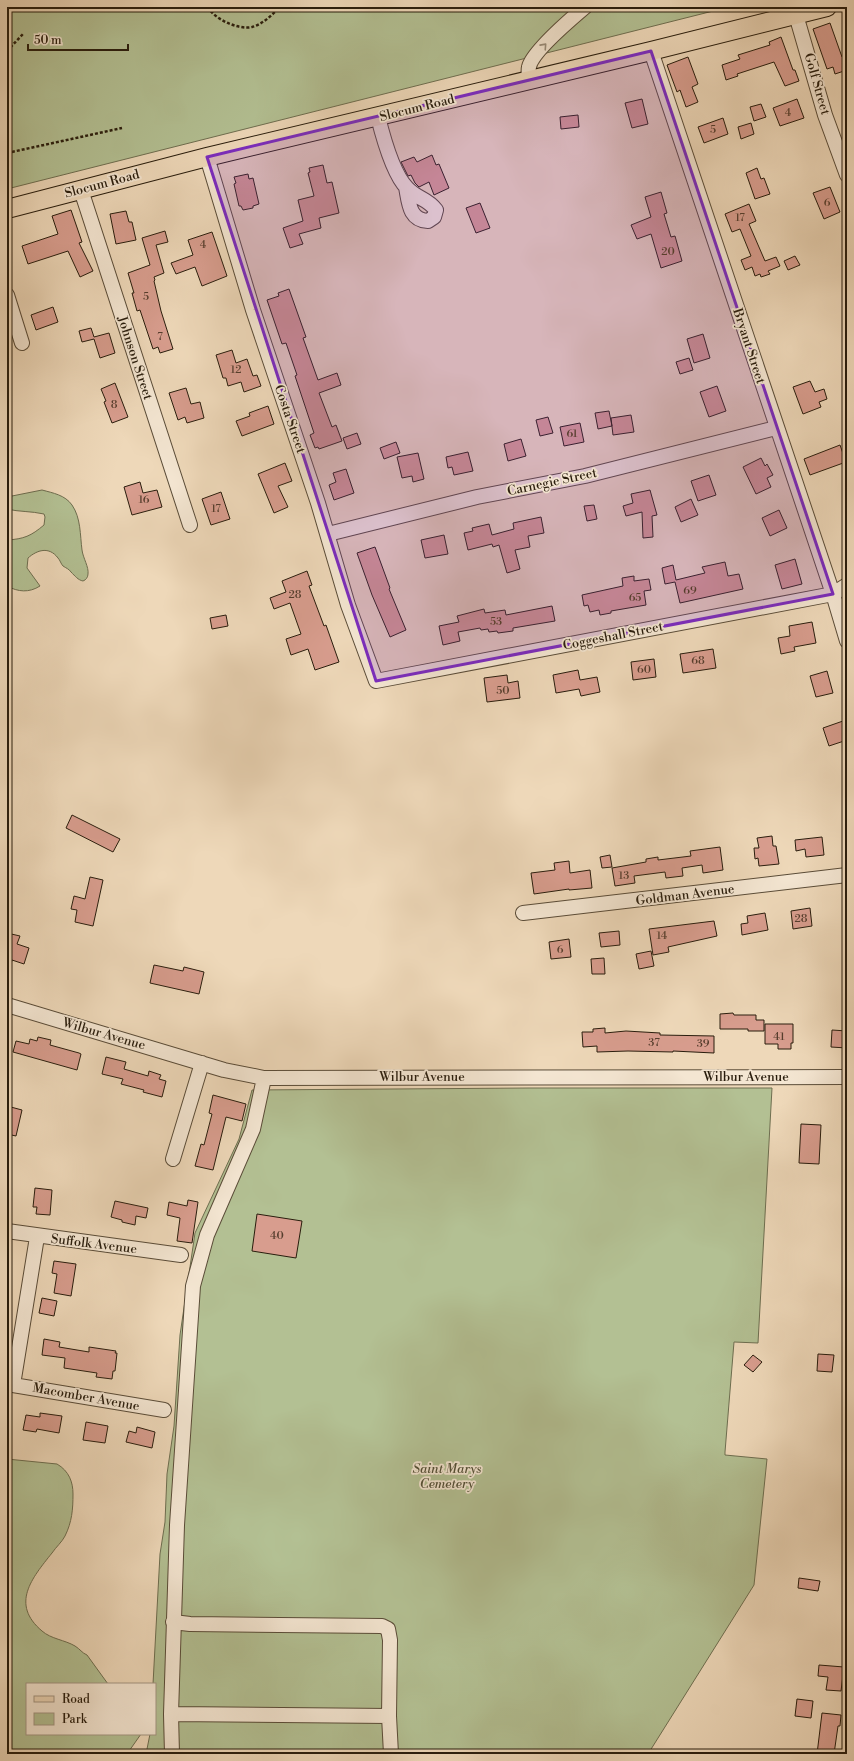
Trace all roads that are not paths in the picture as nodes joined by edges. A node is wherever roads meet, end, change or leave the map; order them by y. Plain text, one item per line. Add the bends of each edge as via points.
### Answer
1 (585, 7) edge
2 (827, 7) edge
3 (796, 15) junction
4 (651, 51) junction
5 (529, 80) junction
6 (378, 117) junction
7 (206, 157) junction
8 (847, 175) edge
9 (406, 187) dead end
10 (81, 190) junction
11 (7, 209) edge
12 (7, 295) edge
13 (22, 342) dead end
14 (776, 428) junction
15 (190, 525) dead end
16 (328, 534) junction
17 (847, 585) edge
18 (833, 594) junction
19 (847, 641) edge
20 (376, 681) joint
21 (847, 875) edge
22 (523, 913) dead end
23 (7, 1005) edge
24 (202, 1063) junction
25 (847, 1077) edge
26 (264, 1078) junction
27 (173, 1159) dead end
28 (7, 1232) edge
29 (37, 1237) junction
30 (180, 1255) dead end
31 (10, 1384) edge
32 (164, 1410) dead end
33 (173, 1622) junction
34 (171, 1714) junction
35 (389, 1716) junction
36 (172, 1754) edge
37 (391, 1754) edge

5 -> 1 street via 529,66 532,60 555,34
2 - 3 main road, Slocum Road
3 - 4 main road, Slocum Road
3 - 8 street, Golf Street via 825,115
4 - 5 main road, Slocum Road
4 - 14 street, Bryant Street
5 - 6 main road, Slocum Road
6 - 7 main road, Slocum Road
6 - 9 street via 384,140 401,182
7 - 10 main road, Slocum Road
7 - 16 street, Costa Street via 253,310
10 - 11 main road, Slocum Road
10 - 15 street, Johnson Street
12 - 13 street
14 - 16 street, Carnegie Street via 585,476 477,497
14 - 18 street, Bryant Street
16 - 20 street, Costa Street via 348,605
17 - 18 street, Coggeshall Street
18 - 19 street, Bryant Street
18 - 20 street, Coggeshall Street
21 - 22 street, Goldman Avenue
23 - 24 street, Wilbur Avenue
24 - 26 street, Wilbur Avenue
24 - 27 street
25 - 26 street, Wilbur Avenue
26 - 33 street via 253,1129 207,1235 193,1286 178,1504
28 - 29 street, Suffolk Avenue
29 - 30 street, Suffolk Avenue
29 - 31 street
31 - 32 street, Macomber Avenue
33 - 34 street
33 - 35 street via 382,1626 388,1629 390,1640
34 - 35 street
34 - 36 street
35 - 37 street

